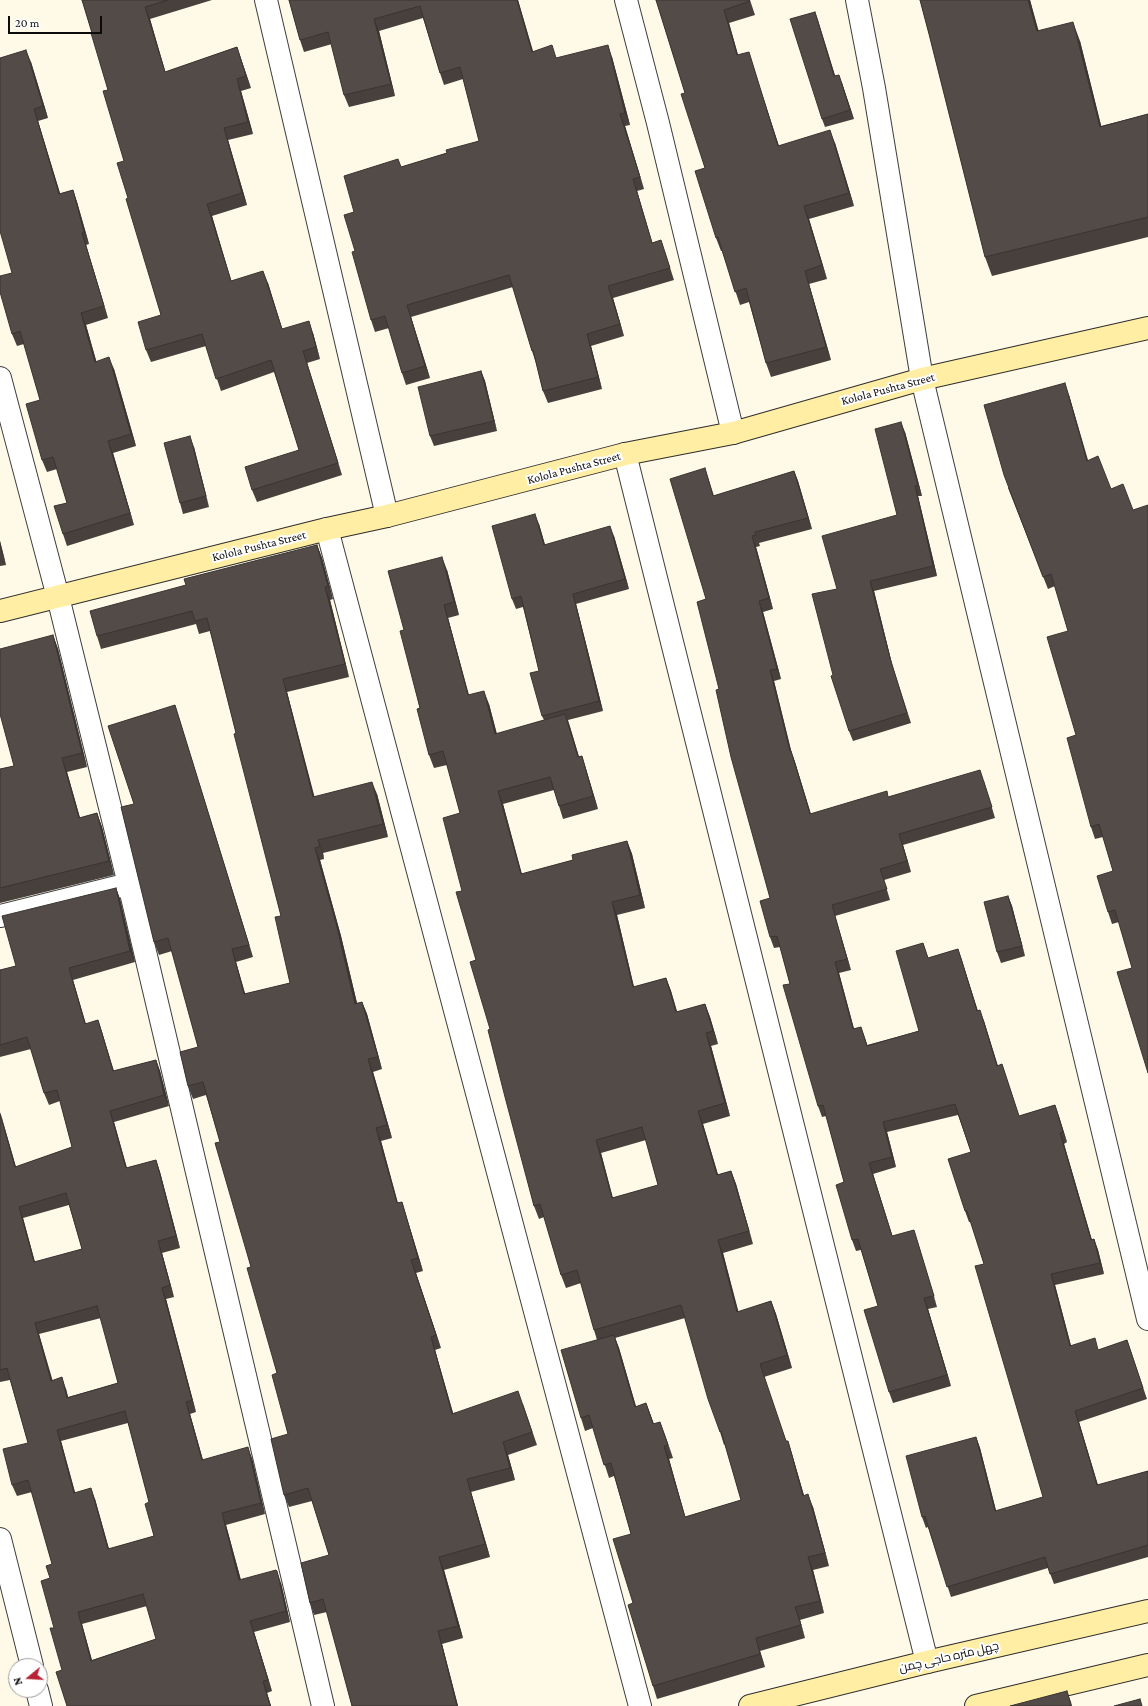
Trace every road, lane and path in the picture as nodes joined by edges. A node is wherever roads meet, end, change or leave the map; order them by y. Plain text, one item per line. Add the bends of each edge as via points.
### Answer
1 (266, 0) edge
2 (626, 0) edge
3 (857, 0) edge
4 (1148, 328) edge
5 (0, 378) edge
6 (922, 379) junction
7 (733, 433) junction
8 (625, 454) junction
9 (388, 516) junction
10 (327, 529) junction
11 (58, 597) junction
12 (0, 611) edge
13 (129, 884) junction
14 (0, 916) edge
15 (1148, 1319) edge
16 (0, 1539) edge
17 (1148, 1611) edge
18 (30, 1658) edge
19 (926, 1662) junction
20 (1148, 1665) edge
21 (323, 1706) edge
22 (640, 1706) edge
23 (750, 1706) edge
24 (976, 1706) edge

1 - 9 street
2 - 7 street
3 - 6 street
4 - 6 main road, Kolola Pushta Street
5 - 11 street
6 - 7 main road, Kolola Pushta Street
6 - 15 street
7 - 8 main road, Kolola Pushta Street
8 - 9 main road, Kolola Pushta Street
8 - 19 street
9 - 10 main road, Kolola Pushta Street
10 - 11 main road, Kolola Pushta Street
10 - 22 street
11 - 12 main road, Kolola Pushta Street
11 - 13 street
13 - 14 street
13 - 21 street
16 - 18 street
17 - 19 main road, چهل متره حاجی چمن
19 - 23 main road, چهل متره حاجی چمن
20 - 24 main road

